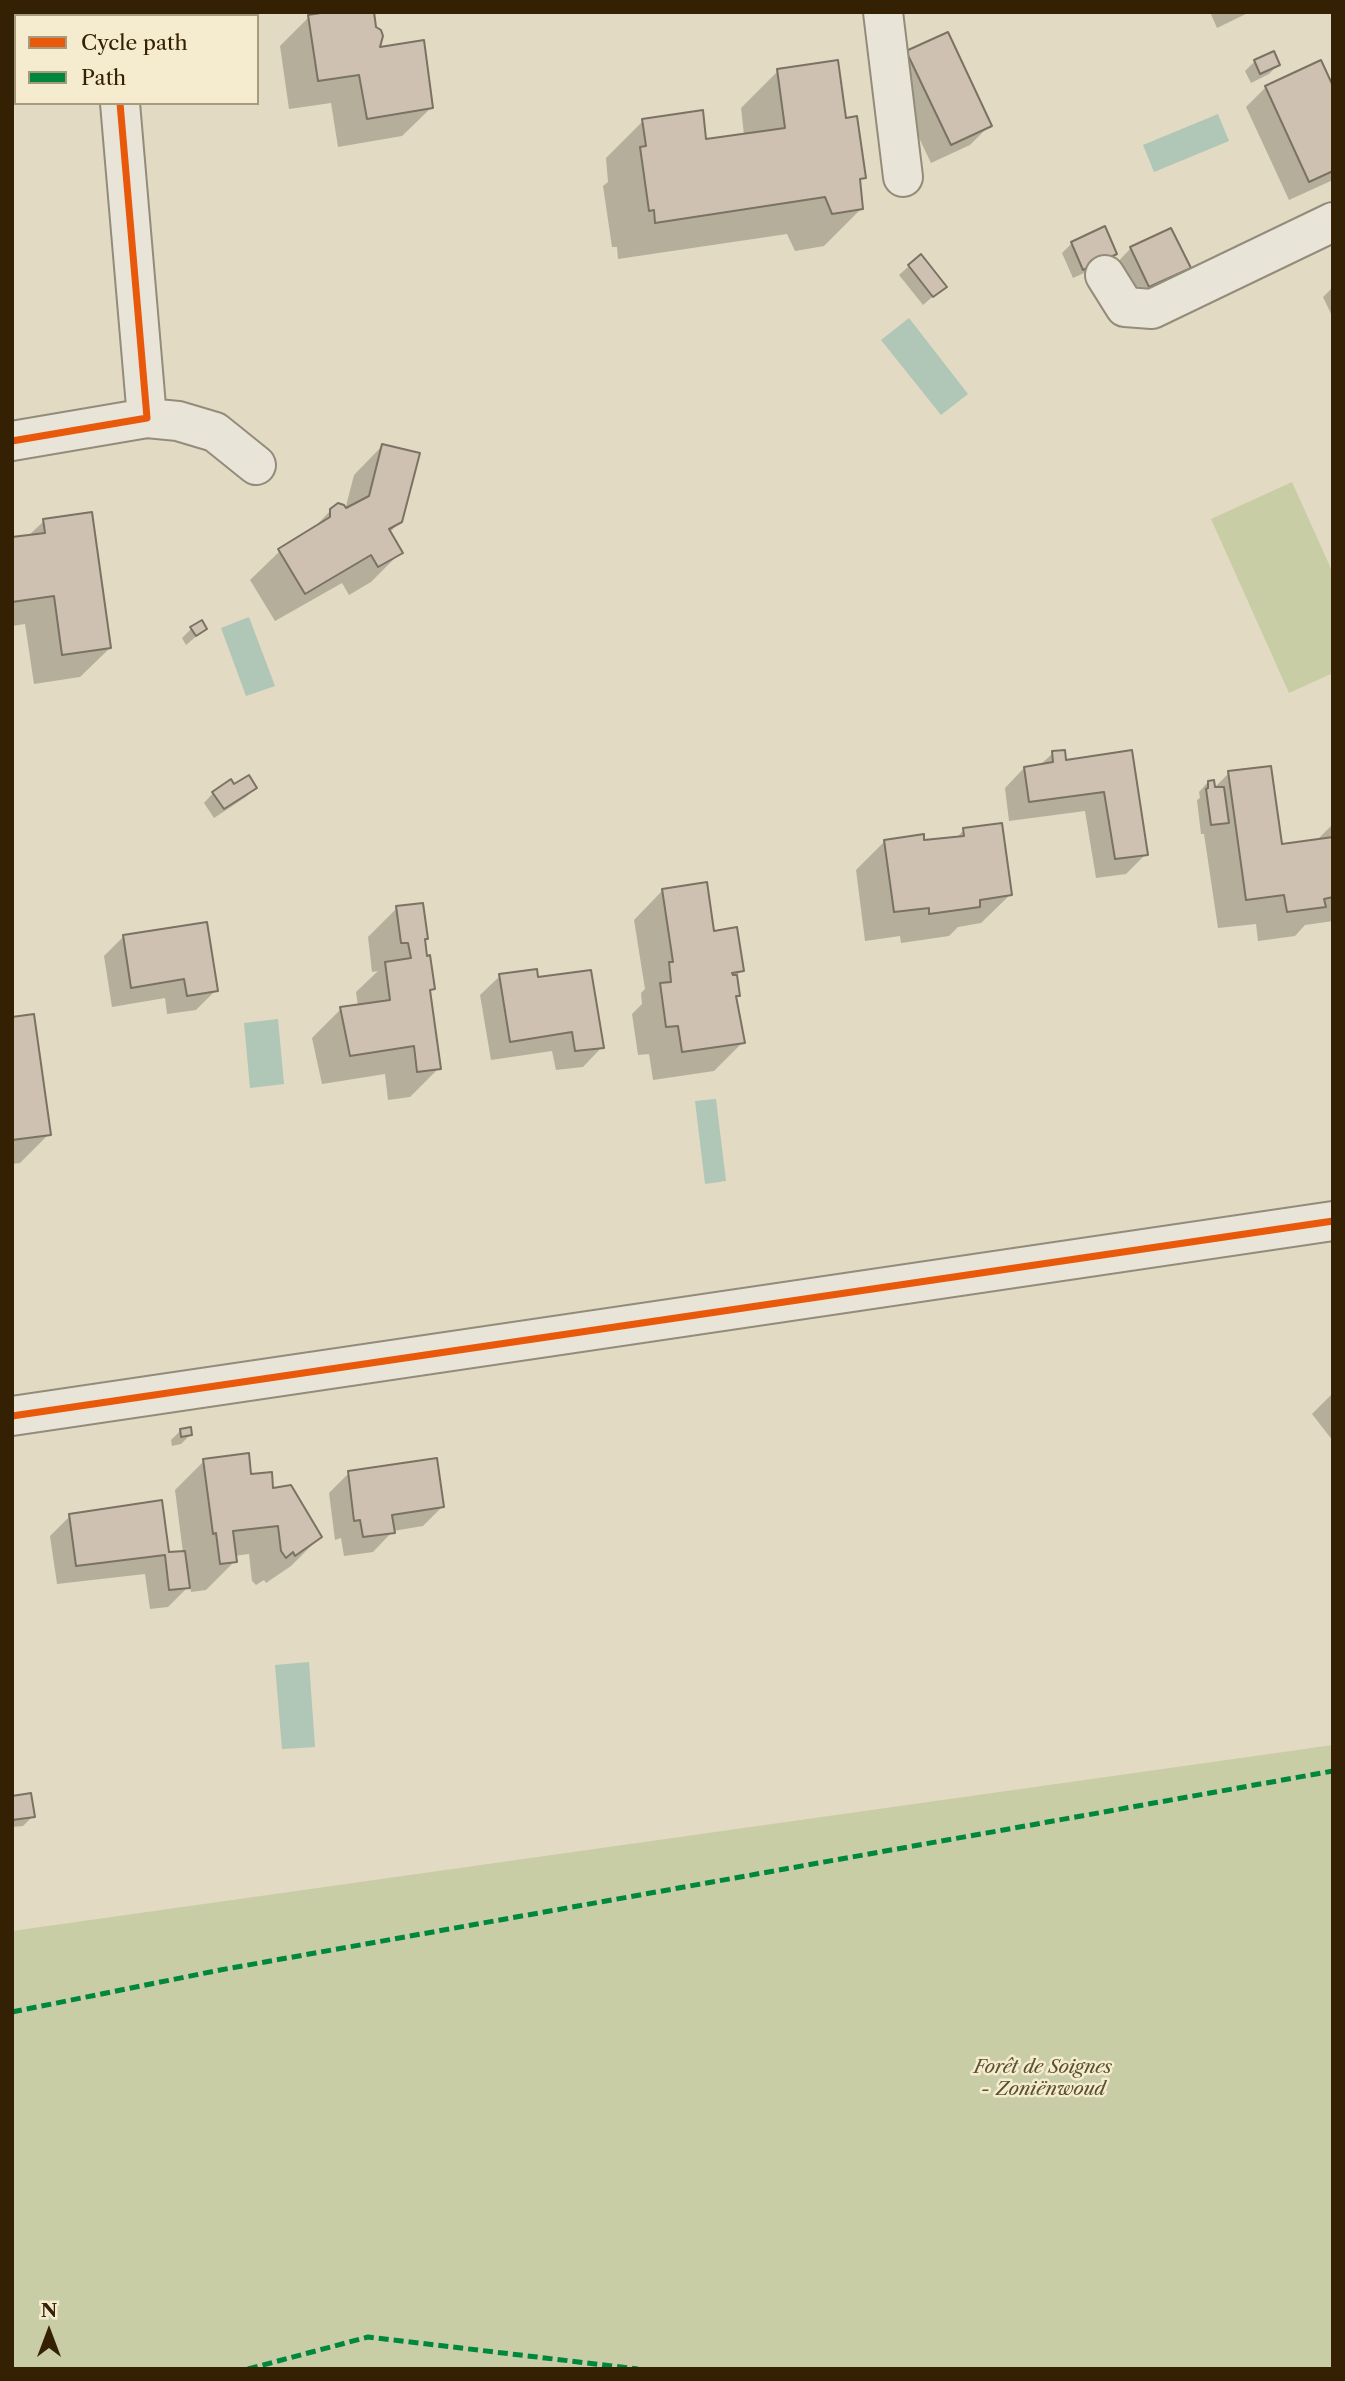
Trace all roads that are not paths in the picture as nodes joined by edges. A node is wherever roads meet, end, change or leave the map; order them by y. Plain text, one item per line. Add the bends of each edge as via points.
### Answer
1 (883, 12) edge
2 (120, 105) edge
3 (903, 177) dead end
4 (1333, 222) edge
5 (1105, 275) dead end
6 (147, 418) junction
7 (12, 441) edge
8 (256, 465) dead end
9 (1333, 1221) edge
10 (12, 1416) edge

1 - 3 street
2 - 6 street
4 - 5 street via 1152,309 1125,306
6 - 7 street
6 - 8 street via 215,432
9 - 10 street

